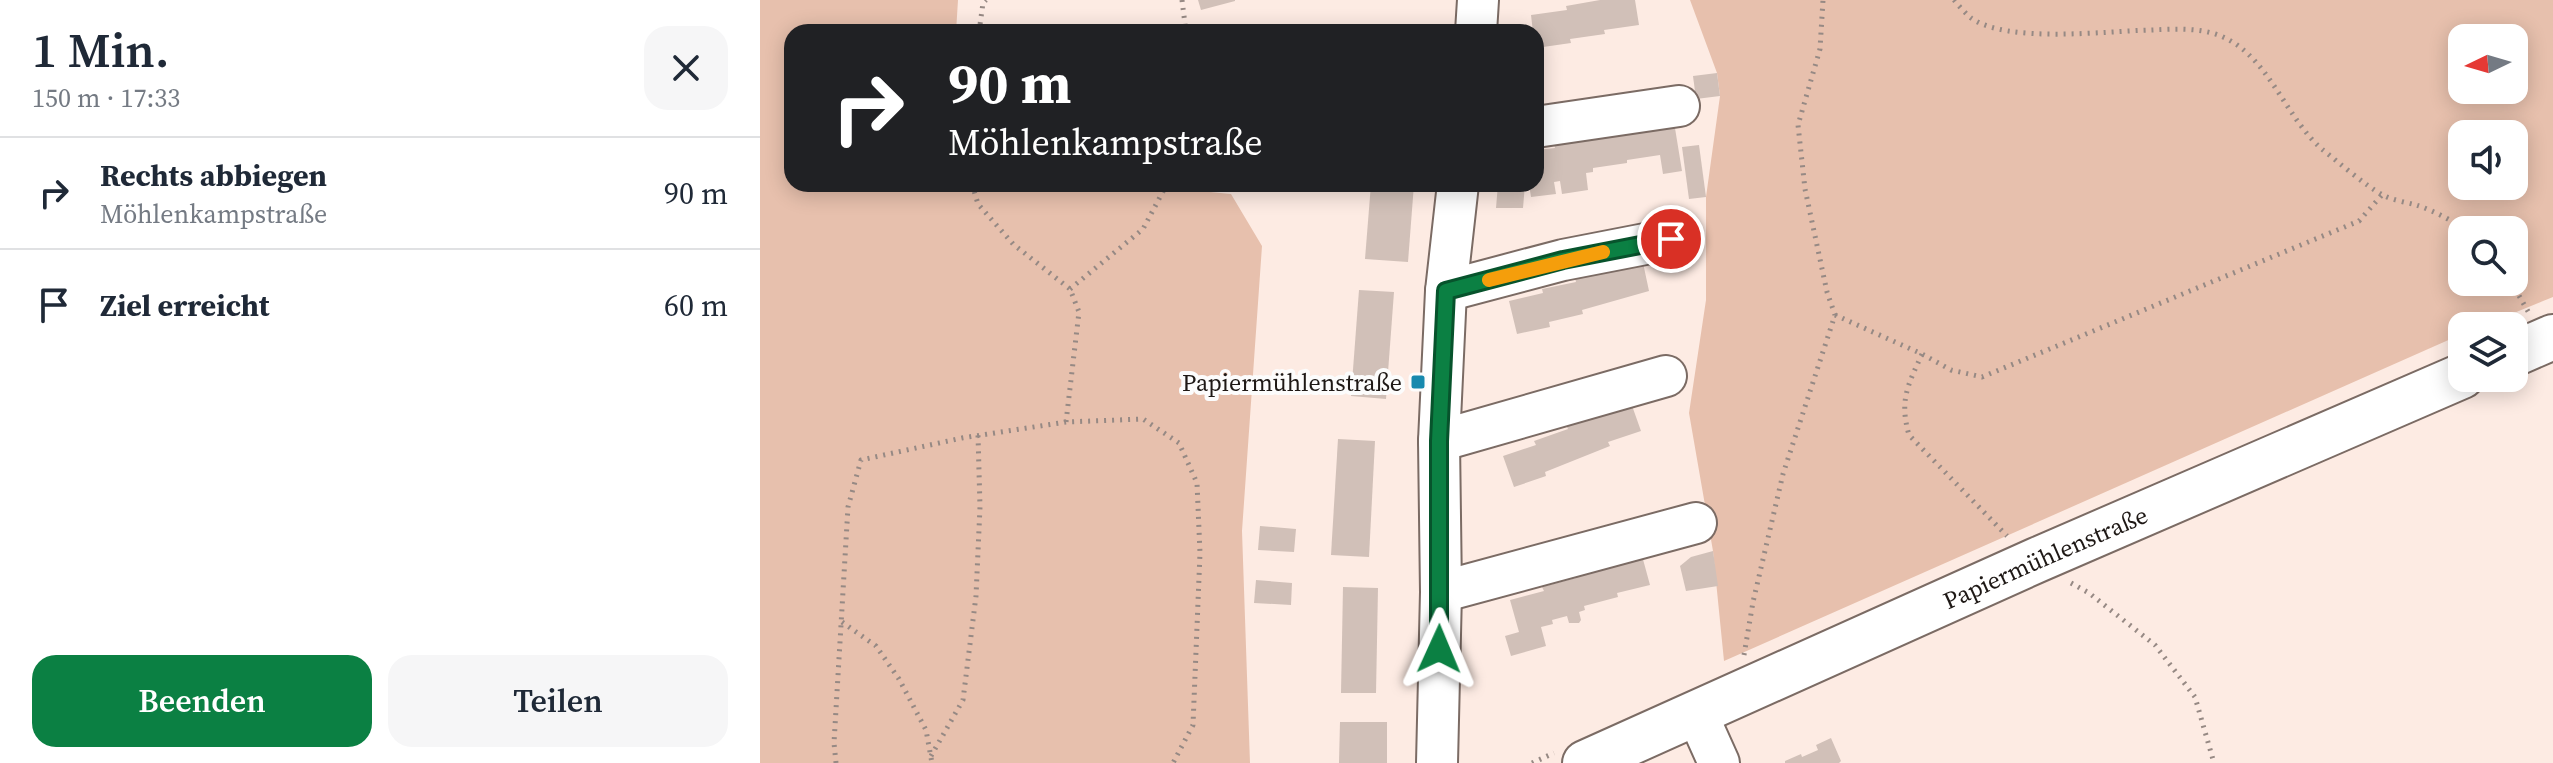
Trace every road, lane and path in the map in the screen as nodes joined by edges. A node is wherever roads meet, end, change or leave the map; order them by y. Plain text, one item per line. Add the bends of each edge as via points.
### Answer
1 (986, 0) edge
2 (1182, 0) edge
3 (1478, 0) edge
4 (1823, 0) edge
5 (1954, 0) edge
6 (980, 24) edge
7 (1185, 24) edge
8 (1476, 24) edge
9 (1679, 106) dead end
10 (1544, 126) edge
11 (974, 192) edge
12 (1163, 192) edge
13 (1457, 192) edge
14 (2382, 195) junction
15 (2448, 221) edge
16 (1671, 239) dead end
17 (1070, 289) junction
18 (1446, 291) junction
19 (2521, 296) edge
20 (1835, 315) junction
21 (2541, 325) edge
22 (1922, 354) junction
23 (1666, 376) dead end
24 (2448, 382) edge
25 (1066, 422) junction
26 (978, 435) junction
27 (1439, 441) junction
28 (1696, 523) dead end
29 (2012, 542) dead end
30 (2069, 582) dead end
31 (1441, 592) junction
32 (842, 622) junction
33 (1742, 663) dead end
34 (1697, 714) junction
35 (931, 756) junction
36 (836, 763) edge
37 (932, 763) edge
38 (1173, 763) edge
39 (1437, 763) edge
40 (1585, 763) edge
41 (1719, 763) edge
42 (2214, 763) edge

1 - 6 path
2 - 7 path
3 - 8 street
4 - 20 path via 1820,49 1798,125 1805,189
5 - 14 path via 1971,18 2013,32 2174,29 2224,37 2273,84 2304,131
9 - 10 street
11 - 17 path via 978,204 1013,244
12 - 17 path via 1143,229
13 - 18 street
14 - 15 path
14 - 22 path via 2359,221 1982,377 1951,370
16 - 18 street
17 - 25 path via 1079,312
18 - 27 street
19 - 21 path
20 - 22 path
20 - 33 path via 1783,474
22 - 29 path via 1904,394 1909,435
23 - 27 street
24 - 34 main road, Papiermühlenstraße
25 - 26 path
25 - 38 path via 1143,419 1179,443 1197,483 1200,553 1193,725
26 - 32 path via 861,460 848,507
26 - 35 path via 976,596 963,700
27 - 31 street
28 - 31 street
30 - 42 path via 2155,645 2195,697
31 - 39 street
32 - 35 path via 876,646 899,679 926,730
32 - 36 path
34 - 40 main road, Papiermühlenstraße
34 - 41 street
35 - 37 path

